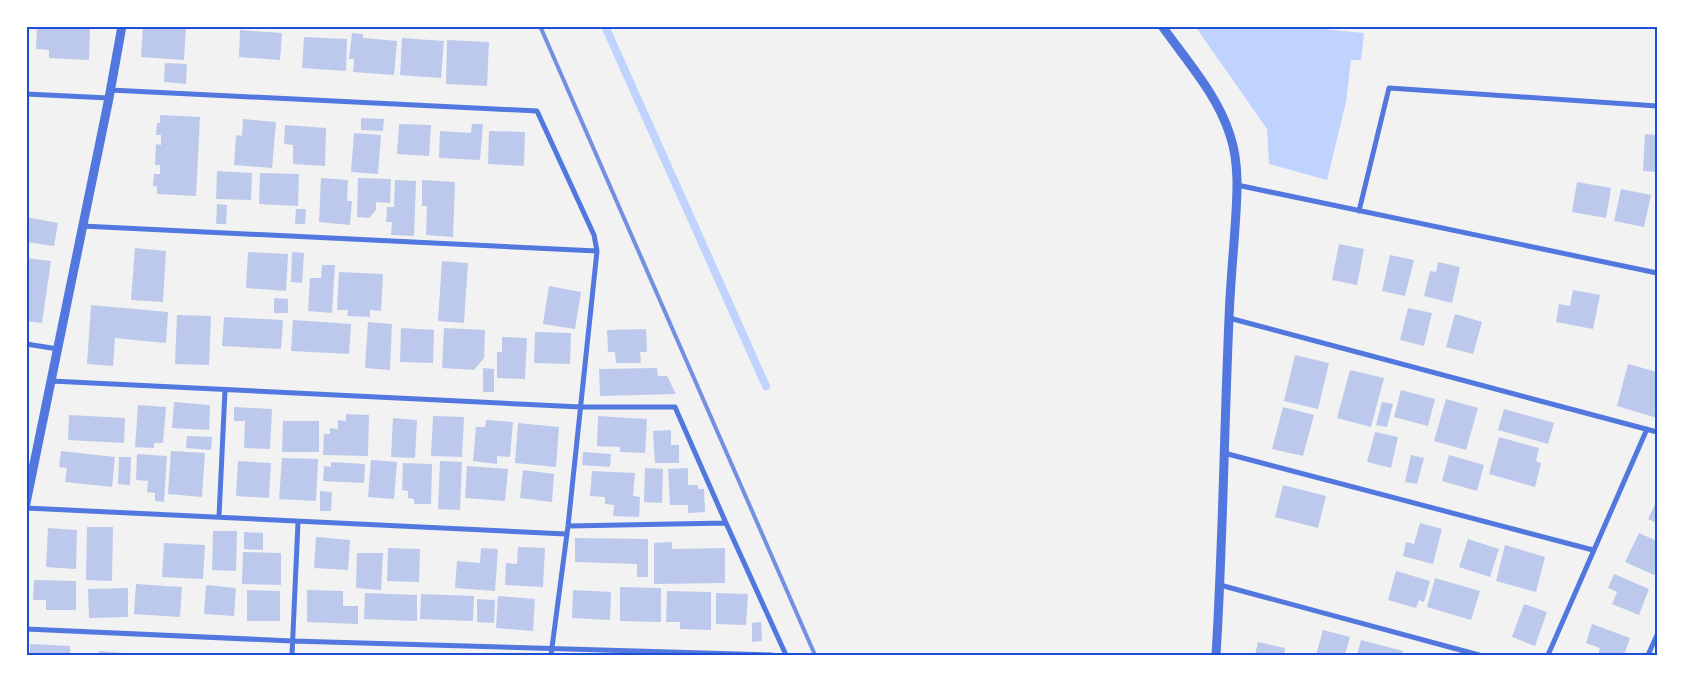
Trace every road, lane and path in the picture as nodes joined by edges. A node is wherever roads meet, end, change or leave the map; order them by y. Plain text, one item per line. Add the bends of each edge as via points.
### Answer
1 (122, 26) edge
2 (1162, 26) edge
3 (26, 94) edge
4 (110, 94) junction
5 (1657, 106) edge
6 (1237, 185) junction
7 (1359, 211) junction
8 (82, 226) junction
9 (597, 251) junction
10 (1657, 273) edge
11 (1229, 318) junction
12 (26, 344) edge
13 (58, 349) junction
14 (51, 380) junction
15 (225, 390) junction
16 (581, 407) junction
17 (1647, 429) junction
18 (1657, 432) edge
19 (1224, 454) junction
20 (28, 482) edge
21 (26, 503) edge
22 (26, 508) edge
23 (219, 517) junction
24 (298, 522) junction
25 (726, 522) junction
26 (568, 526) junction
27 (566, 534) junction
28 (1593, 550) junction
29 (1220, 585) junction
30 (26, 629) edge
31 (1657, 635) edge
32 (292, 641) junction
33 (552, 652) edge
34 (292, 655) edge
35 (772, 655) edge
36 (786, 655) edge
37 (1216, 655) edge
38 (1479, 655) edge
39 (1548, 655) edge
40 (1648, 655) edge

1 - 4 street
2 - 6 street via 1222,114 1230,135
3 - 4 street
4 - 8 street
4 - 9 street via 537,111 594,235
5 - 7 street via 1389,88
6 - 7 street
6 - 11 street
7 - 10 street
8 - 9 street
8 - 13 street
9 - 16 street
11 - 17 street
11 - 19 street
12 - 13 street
13 - 14 street
14 - 15 street
14 - 20 street
15 - 16 street
15 - 23 street
16 - 25 street via 675,406
16 - 26 street
17 - 18 street
17 - 28 street
19 - 28 street
19 - 29 street
20 - 21 street
22 - 23 street
23 - 24 street
24 - 27 street
24 - 32 street
25 - 26 street
25 - 36 street
26 - 27 street
27 - 33 street
28 - 39 street
29 - 37 street
29 - 38 street
30 - 32 street
31 - 40 street
32 - 33 street
32 - 34 street
33 - 35 street

